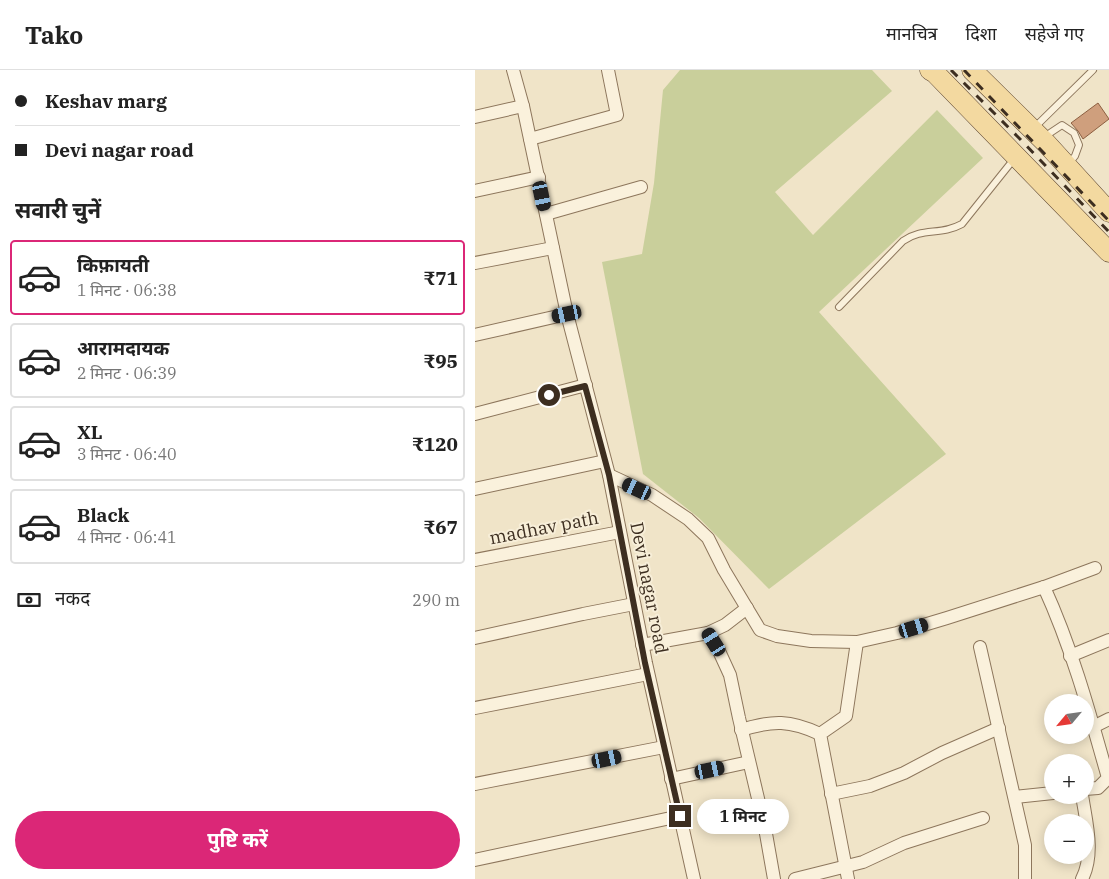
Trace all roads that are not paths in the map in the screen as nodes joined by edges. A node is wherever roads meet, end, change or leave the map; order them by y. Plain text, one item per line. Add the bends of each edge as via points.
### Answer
1 (513, 70) edge
2 (607, 70) edge
3 (972, 70) edge
4 (1093, 70) edge
5 (932, 71) edge
6 (523, 106) junction
7 (475, 117) edge
8 (1037, 135) junction
9 (530, 139) junction
10 (1016, 156) junction
11 (1067, 166) junction
12 (539, 177) junction
13 (641, 187) dead end
14 (475, 191) edge
15 (1109, 212) edge
16 (546, 214) junction
17 (553, 248) junction
18 (1109, 252) edge
19 (475, 263) edge
20 (839, 307) dead end
21 (567, 314) junction
22 (475, 335) edge
23 (585, 386) junction
24 (475, 414) edge
25 (605, 461) junction
26 (609, 475) junction
27 (475, 489) edge
28 (620, 532) junction
29 (475, 560) edge
30 (1095, 568) dead end
31 (1044, 587) junction
32 (634, 604) junction
33 (747, 608) junction
34 (708, 633) junction
35 (475, 638) edge
36 (1109, 640) edge
37 (857, 642) junction
38 (642, 645) junction
39 (980, 647) dead end
40 (1070, 656) junction
41 (648, 674) junction
42 (1082, 694) edge
43 (475, 708) edge
44 (1109, 719) edge
45 (1094, 726) edge
46 (999, 728) junction
47 (1094, 729) edge
48 (741, 730) junction
49 (820, 734) junction
50 (664, 747) junction
51 (749, 762) junction
52 (671, 779) junction
53 (475, 784) edge
54 (1094, 788) edge
55 (831, 794) junction
56 (1044, 794) edge
57 (1015, 797) junction
58 (1083, 804) edge
59 (680, 816) junction
60 (983, 818) dead end
61 (475, 860) edge
62 (846, 873) edge
63 (694, 879) edge
64 (774, 879) edge
65 (795, 879) edge
66 (1025, 879) edge
67 (1082, 879) edge

1 - 6 street, Devi nagar road
2 - 9 street via 617,115
3 - 8 main road
4 - 8 lane
5 - 10 main road
6 - 7 street
6 - 9 street, Devi nagar road
8 - 11 main road
8 - 11 lane via 1062,125 1074,133 1079,145
9 - 12 street, Devi nagar road
10 - 18 main road
10 - 20 lane via 962,224 952,230 912,234
11 - 15 main road
12 - 14 street
12 - 16 street, Devi nagar road
13 - 16 street
16 - 17 street, Devi nagar road
17 - 19 street
17 - 21 street, Devi nagar road
21 - 22 street
21 - 23 street, Devi nagar road
23 - 24 street
23 - 25 street, Devi nagar road
25 - 26 street, Devi nagar road
25 - 27 street
26 - 28 street, Devi nagar road
26 - 33 street via 652,495 688,519 708,538
28 - 29 street, madhav path
28 - 32 street, Devi nagar road
30 - 31 street
31 - 37 street via 897,633
31 - 40 street via 1058,617
32 - 35 street
32 - 38 street, Devi nagar road
33 - 34 street
33 - 37 street via 760,630 777,636
34 - 38 street
34 - 48 street via 730,676
36 - 40 street
37 - 49 street via 846,716
38 - 41 street, Devi nagar road
39 - 46 street
40 - 42 street
41 - 43 street
41 - 50 street, Devi nagar road
44 - 45 street
46 - 55 street via 904,773 870,786
46 - 57 street
47 - 54 street via 1108,778
48 - 49 street via 774,722 803,726
48 - 51 street
49 - 55 street
50 - 52 street, Devi nagar road
50 - 53 street
51 - 52 street
51 - 64 street
52 - 59 street, Devi nagar road
55 - 62 street
56 - 57 street
57 - 66 street via 1025,845
58 - 67 street via 1089,854
59 - 61 street
59 - 63 street, Devi nagar road
60 - 62 street via 903,843
62 - 65 street

